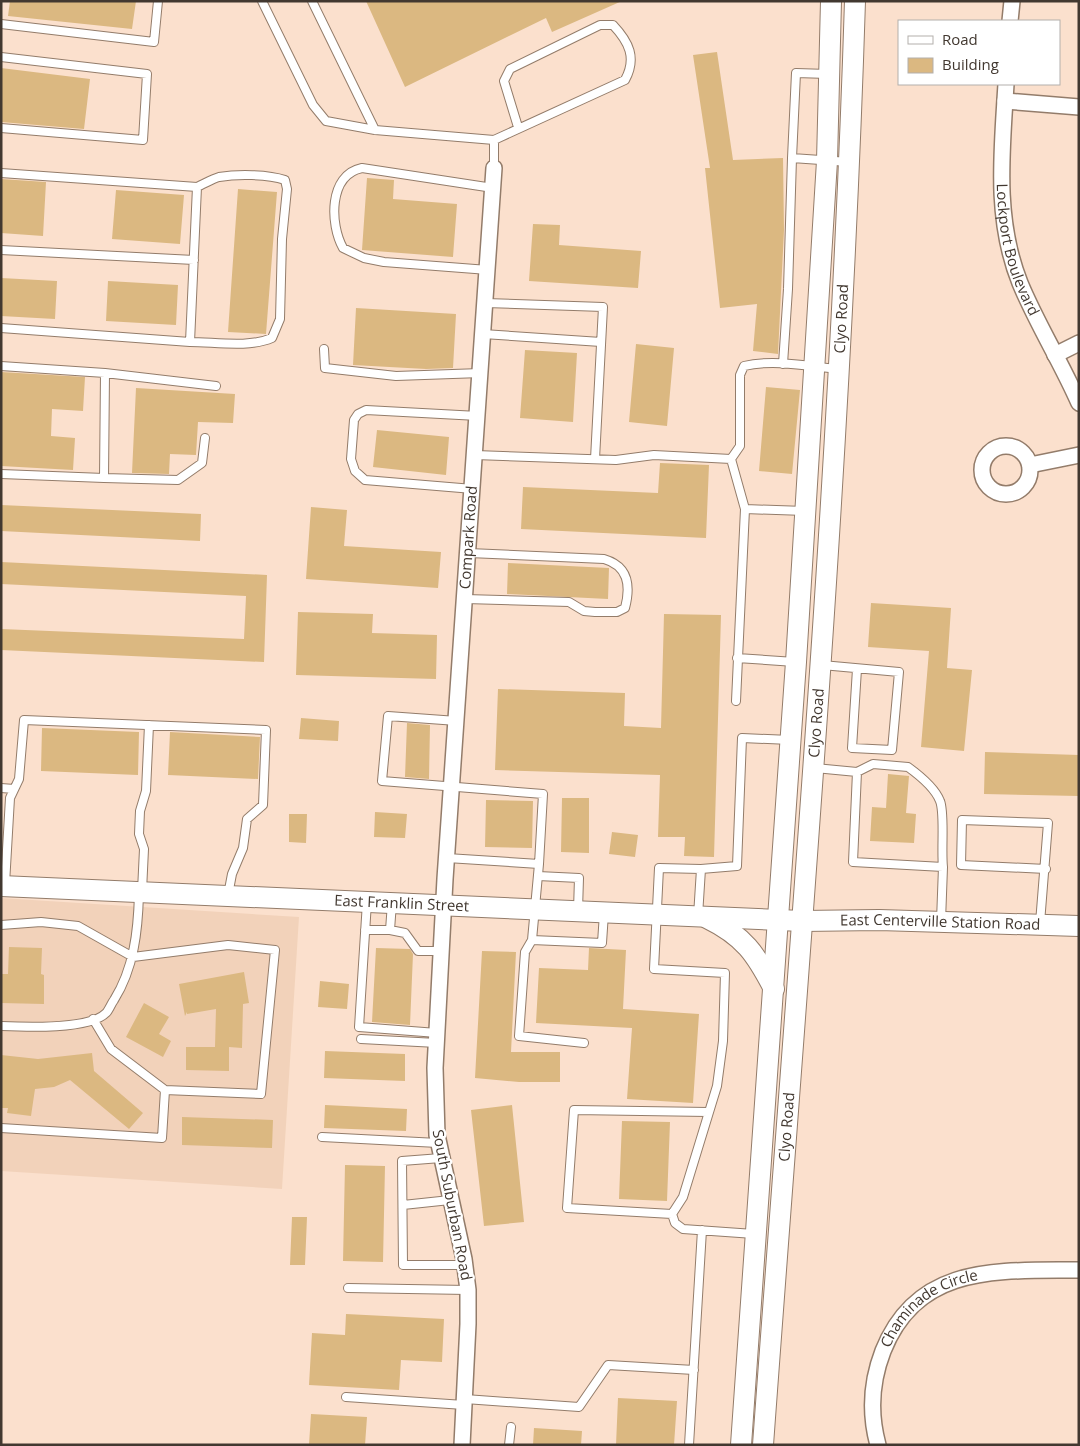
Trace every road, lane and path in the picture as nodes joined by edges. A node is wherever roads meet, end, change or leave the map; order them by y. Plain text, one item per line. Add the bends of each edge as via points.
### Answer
1 (158, 1) edge
2 (262, 1) edge
3 (312, 1) edge
4 (830, 1) edge
5 (855, 1) edge
6 (1012, 1) edge
7 (1010, 20) edge
8 (1, 24) edge
9 (1, 57) edge
10 (830, 74) junction
11 (1006, 85) edge
12 (1005, 101) junction
13 (1079, 107) edge
14 (518, 127) junction
15 (1, 128) edge
16 (375, 130) junction
17 (494, 140) junction
18 (792, 158) junction
19 (827, 161) junction
20 (850, 162) junction
21 (494, 168) joint
22 (1, 173) edge
23 (197, 187) junction
24 (493, 188) junction
25 (1, 250) edge
26 (194, 260) junction
27 (488, 270) junction
28 (485, 304) junction
29 (1, 328) edge
30 (483, 334) junction
31 (190, 342) junction
32 (601, 342) junction
33 (1079, 343) edge
34 (324, 349) dead end
35 (1055, 355) junction
36 (783, 364) junction
37 (1, 366) edge
38 (814, 367) junction
39 (839, 369) junction
40 (105, 373) junction
41 (481, 373) junction
42 (1075, 383) edge
43 (216, 386) dead end
44 (1079, 402) edge
45 (478, 416) junction
46 (205, 438) dead end
47 (475, 455) junction
48 (1079, 455) edge
49 (595, 459) junction
50 (731, 459) junction
51 (1030, 465) dead end
52 (1, 474) edge
53 (104, 478) junction
54 (473, 489) junction
55 (745, 509) junction
56 (805, 511) junction
57 (469, 553) junction
58 (466, 599) junction
59 (737, 658) junction
60 (796, 662) junction
61 (820, 665) junction
62 (857, 669) junction
63 (736, 701) dead end
64 (457, 721) junction
65 (149, 725) junction
66 (790, 740) junction
67 (813, 768) junction
68 (857, 772) junction
69 (1, 788) edge
70 (453, 788) junction
71 (14, 789) junction
72 (448, 858) junction
73 (539, 864) junction
74 (943, 867) junction
75 (700, 869) junction
76 (1046, 869) junction
77 (538, 876) junction
78 (3, 886) edge
79 (141, 892) junction
80 (228, 896) junction
81 (367, 902) junction
82 (392, 903) junction
83 (444, 905) junction
84 (534, 909) junction
85 (578, 911) junction
86 (604, 912) junction
87 (657, 914) junction
88 (700, 916) junction
89 (779, 920) junction
90 (802, 921) junction
91 (941, 922) junction
92 (1, 925) edge
93 (1040, 925) junction
94 (1079, 926) edge
95 (365, 930) junction
96 (390, 930) junction
97 (532, 940) junction
98 (442, 951) junction
99 (133, 957) junction
100 (774, 989) junction
101 (93, 1019) junction
102 (1, 1026) edge
103 (437, 1038) junction
104 (361, 1039) dead end
105 (584, 1043) dead end
106 (165, 1090) junction
107 (708, 1112) junction
108 (1, 1128) edge
109 (322, 1137) dead end
110 (440, 1151) junction
111 (450, 1200) junction
112 (403, 1205) junction
113 (672, 1214) junction
114 (702, 1230) junction
115 (756, 1234) junction
116 (465, 1265) junction
117 (1079, 1270) edge
118 (348, 1288) dead end
119 (468, 1290) junction
120 (694, 1370) junction
121 (346, 1397) dead end
122 (465, 1402) junction
123 (511, 1426) dead end
124 (462, 1445) edge
125 (509, 1445) edge
126 (689, 1445) edge
127 (741, 1445) edge
128 (763, 1445) edge
129 (878, 1445) edge

1 - 8 lane via 154,42
2 - 16 lane via 312,105 326,121
3 - 16 lane
4 - 10 street, Clyo Road
5 - 20 street, Clyo Road
6 - 7 street
9 - 15 lane via 147,74 143,140
10 - 18 lane via 796,73
10 - 19 street, Clyo Road
11 - 12 street, Lockport Boulevard
12 - 13 street
12 - 35 street, Lockport Boulevard via 1000,172 1005,227 1020,282
14 - 14 lane via 625,80 632,68 632,58 624,36 613,25 600,25 510,69 504,81
14 - 17 lane
16 - 17 lane
17 - 21 lane
18 - 19 lane
18 - 36 lane
19 - 20 lane
19 - 38 street, Clyo Road
20 - 39 street, Clyo Road
21 - 24 street, Compark Road
22 - 23 lane
23 - 26 lane
23 - 31 lane via 218,178 237,176 276,177 285,180 287,189 280,319 272,338 247,342
24 - 27 street, Compark Road
24 - 27 lane via 362,168 353,170 343,182 334,212 334,227 343,248 364,258
25 - 26 lane
26 - 31 lane
27 - 28 street, Compark Road
28 - 30 street, Compark Road
28 - 32 lane via 603,307
29 - 31 lane
30 - 32 lane
30 - 41 street, Compark Road
32 - 49 lane
33 - 35 street
34 - 41 lane via 325,368 396,376
35 - 42 street, Lockport Boulevard
36 - 38 lane
36 - 50 lane via 744,366 740,375 740,446
37 - 40 lane
38 - 39 lane
38 - 56 street, Clyo Road
39 - 61 street, Clyo Road
40 - 43 lane
40 - 53 lane
41 - 45 street, Compark Road
42 - 44 street, Lockport Boulevard
45 - 47 street, Compark Road
45 - 54 lane via 366,410 354,420 351,459 354,471 365,480
46 - 53 lane via 202,463 178,480
47 - 49 lane
47 - 54 street, Compark Road
48 - 51 street
49 - 50 lane via 616,460 654,454
50 - 55 lane
52 - 53 lane
54 - 57 street, Compark Road
55 - 56 lane
55 - 59 lane
56 - 60 street, Clyo Road
57 - 58 street, Compark Road
57 - 58 lane via 604,559 623,569 628,582 628,598 625,608 617,612 584,611 569,602
58 - 64 street, Compark Road
59 - 60 lane
59 - 63 lane
60 - 66 street, Clyo Road
61 - 62 lane
61 - 67 street, Clyo Road
62 - 62 lane via 899,672 892,750 852,748
64 - 70 street, Compark Road
64 - 70 lane via 388,716 382,781
65 - 71 lane via 24,720 19,779
65 - 79 lane via 146,791 140,811 139,834 144,849
65 - 80 lane via 266,730 262,805 247,819 243,848 232,874
66 - 75 lane via 742,738 737,866
66 - 89 street, Clyo Road
67 - 68 lane
67 - 90 street, Clyo Road
68 - 74 lane via 874,764 908,767 936,794 942,811
68 - 74 lane via 853,862
69 - 71 lane
70 - 72 street, Compark Road
70 - 73 lane via 543,794
71 - 78 lane via 10,798
72 - 73 lane
72 - 83 street, Compark Road
73 - 77 lane
74 - 91 lane
75 - 87 lane via 659,868
75 - 88 lane
76 - 76 lane via 1048,823 962,820 961,865
76 - 93 lane
77 - 84 lane
77 - 85 lane via 579,878
78 - 79 street, East Franklin Street
79 - 80 street, East Franklin Street
79 - 99 lane
80 - 81 street, East Franklin Street
81 - 82 street, East Franklin Street
81 - 95 lane
82 - 83 street, East Franklin Street
82 - 96 lane
83 - 84 street, East Franklin Street
83 - 98 street, South Suburban Road
84 - 85 street, East Franklin Street
84 - 97 lane
85 - 86 street, East Franklin Street
86 - 87 street, East Franklin Street
86 - 97 lane via 602,943
87 - 88 street, East Franklin Street
87 - 107 lane via 654,969 725,973 723,1041 717,1086
88 - 89 street, East Franklin Street
88 - 100 street via 726,928 745,942 758,958
89 - 90 street, East Franklin Street
89 - 100 street, Clyo Road
90 - 91 street, East Centerville Station Road
90 - 128 street, Clyo Road
91 - 93 street, East Centerville Station Road
92 - 99 lane via 41,922 78,926
93 - 94 street, East Centerville Station Road
95 - 96 lane
95 - 103 lane via 359,1027
96 - 98 lane via 405,933 418,951
97 - 105 lane via 525,952 520,1036
98 - 103 street, South Suburban Road
99 - 101 lane via 120,991 105,1014
99 - 106 lane via 228,945 275,950 261,1094
100 - 115 street, Clyo Road
101 - 102 lane via 70,1026
101 - 106 lane via 111,1048
103 - 104 lane
103 - 110 street, South Suburban Road via 434,1102
106 - 108 lane via 162,1138
107 - 113 lane via 683,1197
107 - 113 lane via 574,1110 567,1208
109 - 110 lane
110 - 111 street, South Suburban Road
110 - 112 lane via 402,1161
111 - 112 lane
111 - 116 street, South Suburban Road
112 - 116 lane via 403,1265
113 - 114 lane via 675,1223 683,1229
114 - 115 lane
114 - 120 lane
115 - 127 street, Clyo Road
116 - 119 street, South Suburban Road
117 - 129 street, Chaminade Circle via 982,1273 954,1279 926,1293 899,1320 876,1369 871,1402
118 - 119 lane
119 - 122 street, South Suburban Road
120 - 122 lane via 608,1365 579,1407
120 - 126 lane
121 - 122 lane
122 - 124 street, South Suburban Road
123 - 125 lane

